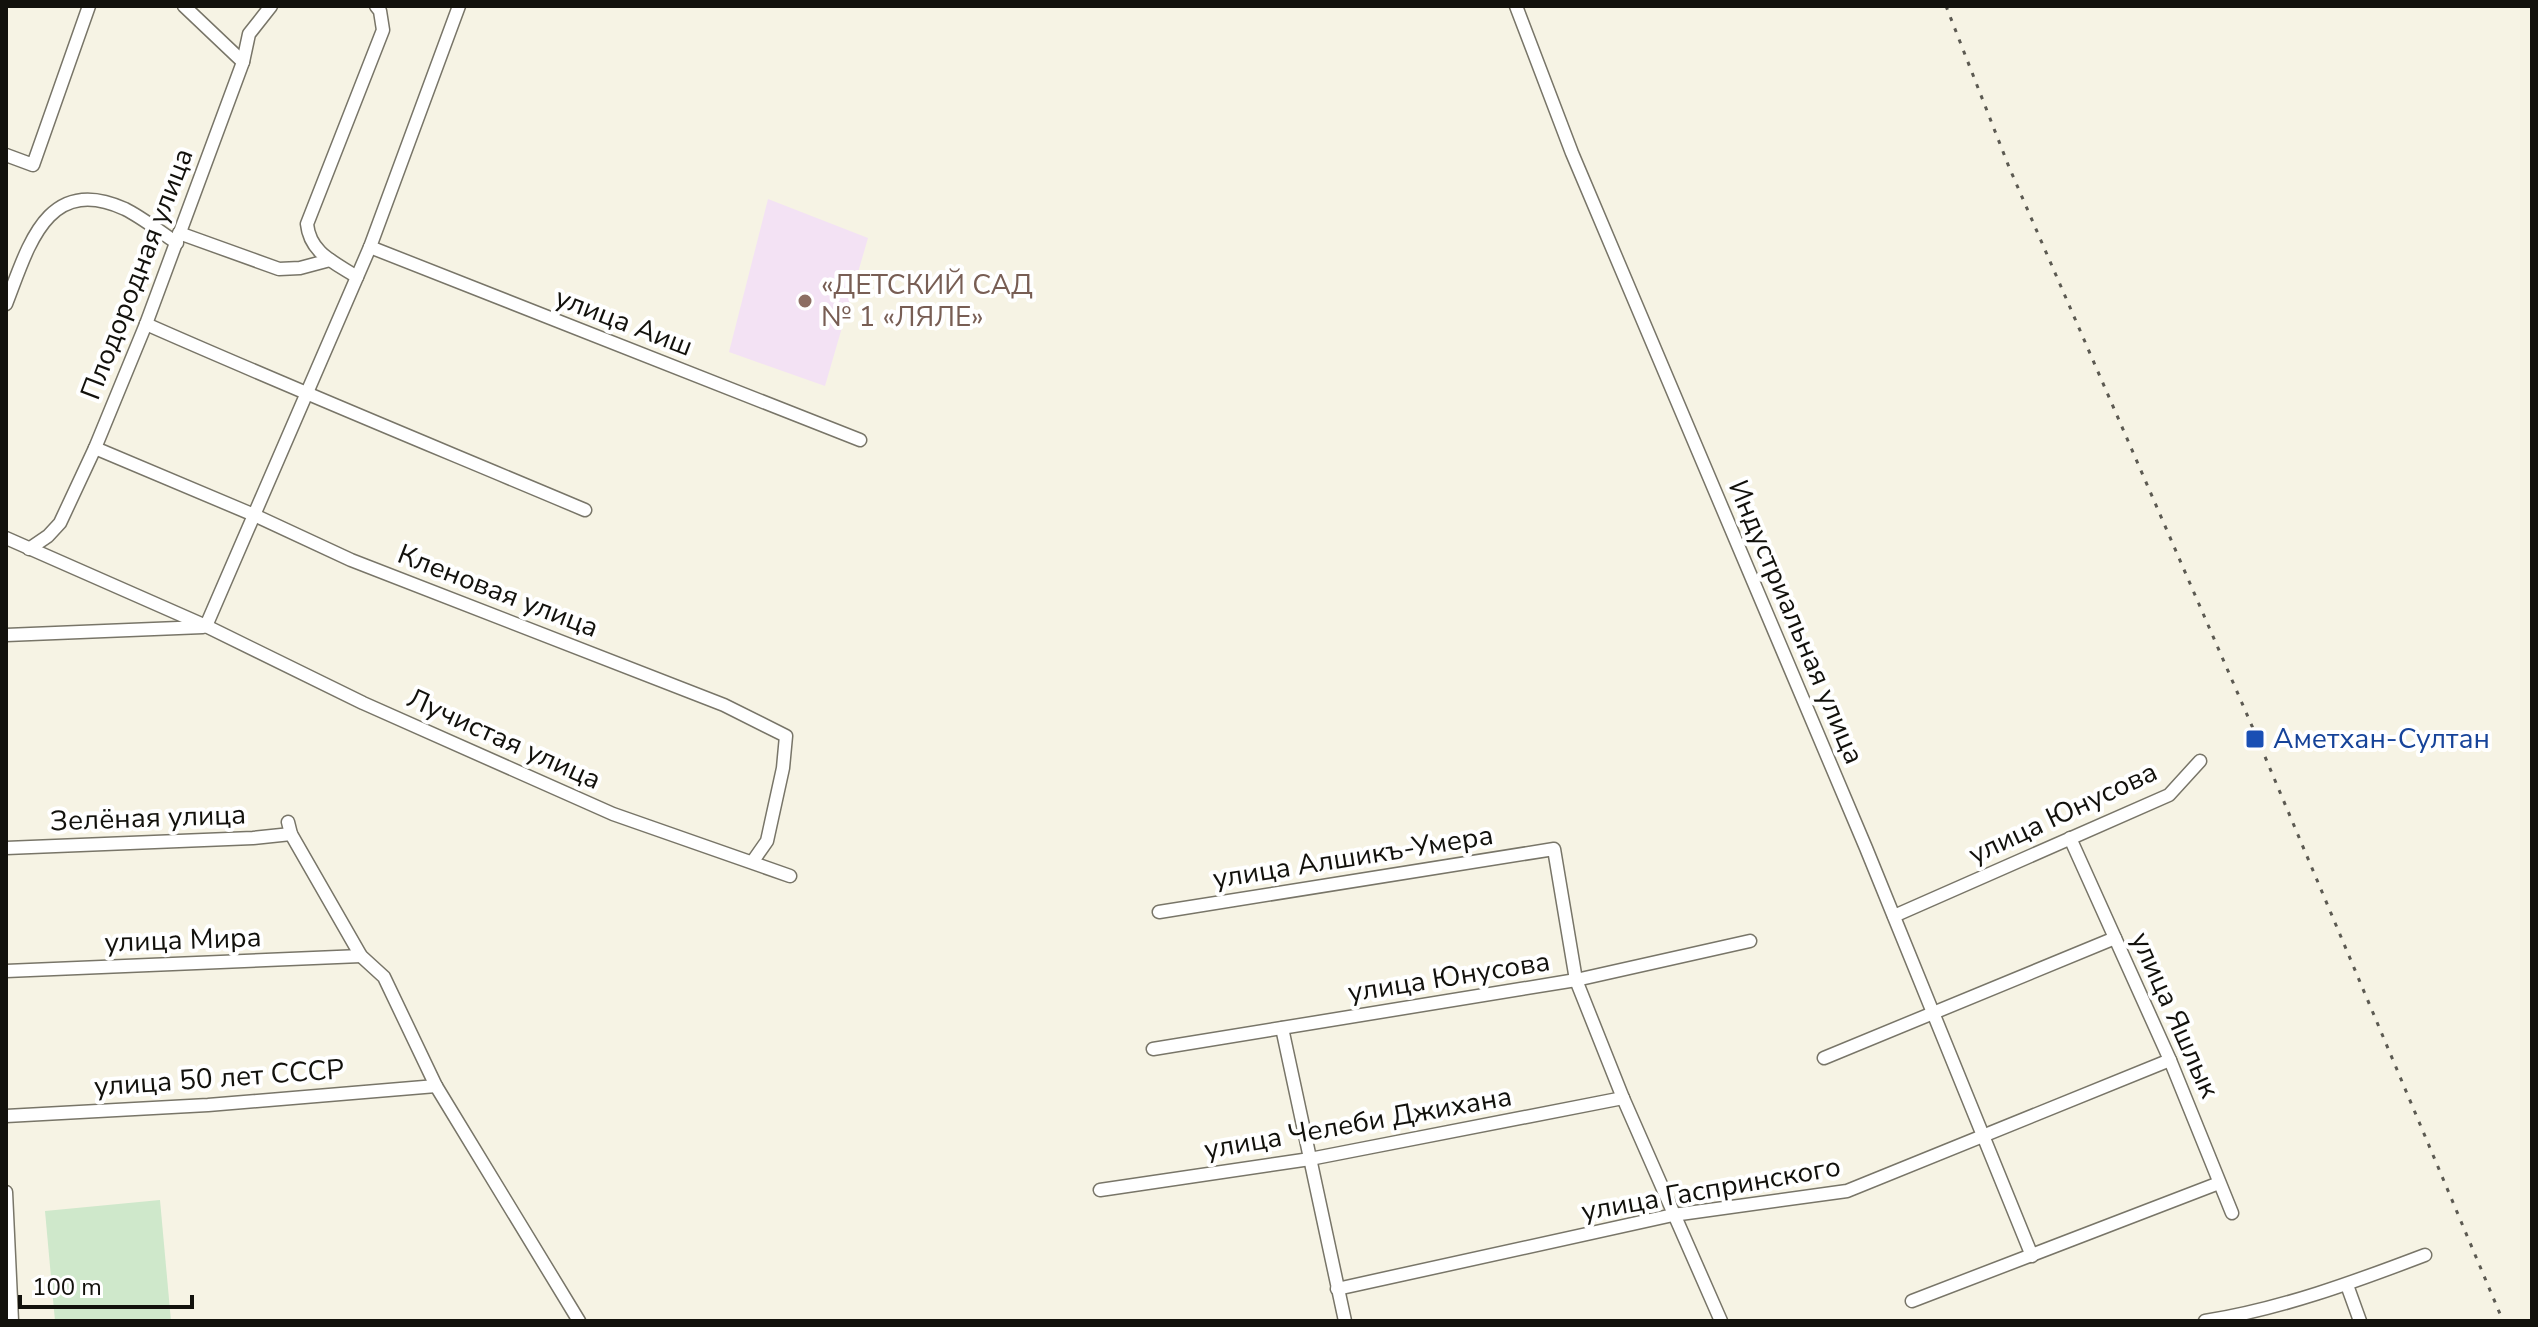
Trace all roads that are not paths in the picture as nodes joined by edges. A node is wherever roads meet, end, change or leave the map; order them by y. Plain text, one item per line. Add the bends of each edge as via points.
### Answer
1 (89, 6) edge
2 (184, 6) edge
3 (271, 6) edge
4 (376, 6) edge
5 (459, 6) edge
6 (1516, 6) edge
7 (243, 62) junction
8 (6, 155) edge
9 (178, 238) junction
10 (370, 247) junction
11 (330, 260) junction
12 (357, 277) junction
13 (6, 304) edge
14 (146, 324) junction
15 (306, 395) junction
16 (860, 440) dead end
17 (95, 448) junction
18 (585, 510) dead end
19 (254, 515) junction
20 (6, 538) edge
21 (29, 549) junction
22 (206, 626) junction
23 (6, 635) edge
24 (2200, 761) dead end
25 (2070, 838) junction
26 (6, 848) edge
27 (753, 861) junction
28 (790, 876) dead end
29 (1159, 912) dead end
30 (1894, 916) junction
31 (2115, 938) junction
32 (1750, 941) dead end
33 (361, 956) junction
34 (6, 971) edge
35 (1576, 980) junction
36 (1934, 1014) junction
37 (1282, 1028) junction
38 (1153, 1049) dead end
39 (1824, 1058) dead end
40 (2170, 1060) junction
41 (436, 1086) junction
42 (1623, 1098) junction
43 (6, 1116) edge
44 (1984, 1137) junction
45 (1310, 1159) junction
46 (2219, 1183) junction
47 (1100, 1190) dead end
48 (6, 1192) edge
49 (2232, 1213) dead end
50 (1673, 1215) junction
51 (2425, 1255) dead end
52 (2032, 1256) junction
53 (2347, 1285) junction
54 (1337, 1289) junction
55 (1912, 1301) dead end
56 (2239, 1318) edge
57 (12, 1321) edge
58 (579, 1321) edge
59 (1345, 1321) edge
60 (1721, 1321) edge
61 (2205, 1321) edge
62 (2360, 1321) edge

1 - 8 street via 33,165
2 - 7 street
3 - 7 street, Плодородная улица via 249,34
4 - 11 street via 383,30 307,224 316,249
5 - 10 street
6 - 30 street, Индустриальная улица via 1572,153
7 - 9 street, Плодородная улица
9 - 11 street via 279,269
9 - 13 street via 124,209 88,200 65,203 31,240
9 - 14 street, Плодородная улица
10 - 12 street
10 - 16 street, улица Аиш
11 - 12 street
12 - 15 street
14 - 15 street
14 - 17 street, Плодородная улица
15 - 18 street
15 - 19 street
17 - 19 street, Кленовая улица
17 - 21 street, Плодородная улица via 60,523
19 - 22 street
19 - 27 street, Кленовая улица via 351,560 724,705 786,736 767,841
20 - 21 street, Лучистая улица
21 - 22 street, Лучистая улица
22 - 23 street
22 - 27 street, Лучистая улица via 363,703 613,814
24 - 25 street, улица Юнусова via 2169,795
25 - 30 street, улица Юнусова
25 - 31 street, улица Яшлык
26 - 33 street, Зелёная улица via 253,838 289,828
27 - 28 street, Лучистая улица
29 - 35 street, улица Алшикъ-Умера via 1554,849
30 - 36 street, Индустриальная улица
31 - 36 street
31 - 40 street, улица Яшлык
32 - 35 street, улица Юнусова
33 - 34 street, улица Мира
33 - 41 street via 384,977
35 - 37 street, улица Юнусова
35 - 42 street
36 - 39 street
36 - 44 street, Индустриальная улица
37 - 38 street, улица Юнусова
37 - 45 street
40 - 44 street, улица Гаспринского
40 - 46 street, улица Яшлык
41 - 43 street, улица 50 лет СССР
41 - 58 street
42 - 45 street, улица Челеби Джихана
42 - 50 street
44 - 50 street, улица Гаспринского via 1847,1191
44 - 52 street, Индустриальная улица
45 - 47 street, улица Челеби Джихана
45 - 54 street
46 - 49 street, улица Яшлык
46 - 52 street
48 - 57 street
50 - 54 street, улица Гаспринского
50 - 60 street
51 - 53 street
52 - 55 street
53 - 56 street
53 - 62 street
54 - 59 street
56 - 61 street

